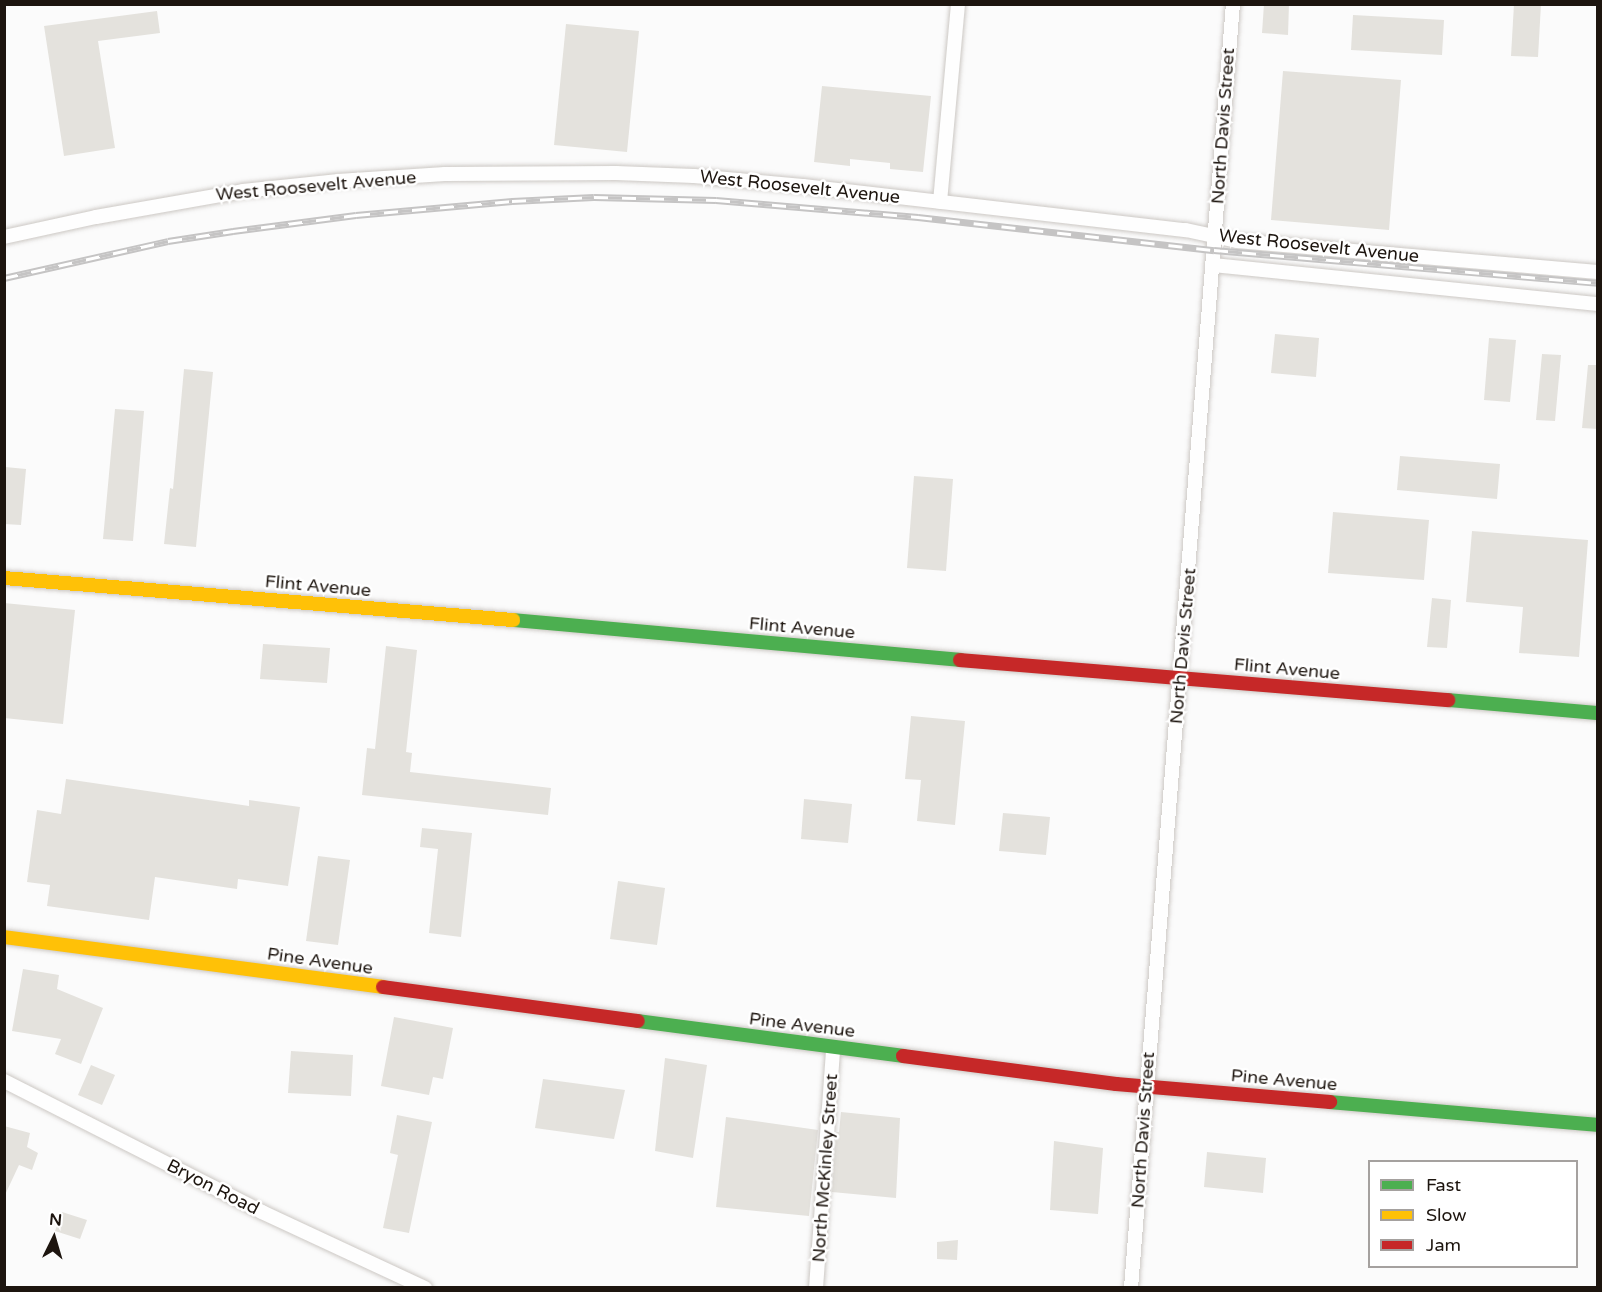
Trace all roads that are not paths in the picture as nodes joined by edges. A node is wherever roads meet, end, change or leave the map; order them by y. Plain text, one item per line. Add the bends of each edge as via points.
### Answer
1 (958, 4) edge
2 (1233, 4) edge
3 (940, 202) junction
4 (4, 237) edge
5 (1215, 237) junction
6 (1213, 265) junction
7 (1598, 272) edge
8 (1598, 304) edge
9 (4, 578) edge
10 (1179, 678) junction
11 (1598, 713) edge
12 (4, 937) edge
13 (833, 1048) junction
14 (4, 1081) edge
15 (1146, 1087) junction
16 (1598, 1125) edge
17 (425, 1287) edge
18 (816, 1287) edge
19 (1131, 1287) edge

1 - 3 street
2 - 5 street, North Davis Street
3 - 4 street, West Roosevelt Avenue via 694,176 446,174 243,191 96,216
3 - 5 street, West Roosevelt Avenue via 1186,230
5 - 6 street, North Davis Street
5 - 7 street, West Roosevelt Avenue
6 - 8 street, West Roosevelt Avenue
6 - 10 street, North Davis Street
9 - 10 main road, Flint Avenue
10 - 11 main road, Flint Avenue
10 - 15 street, North Davis Street
12 - 13 main road, Pine Avenue
13 - 15 main road, Pine Avenue
13 - 18 street, North McKinley Street
14 - 17 street, Bryon Road via 262,1212
15 - 16 main road, Pine Avenue
15 - 19 street, North Davis Street

